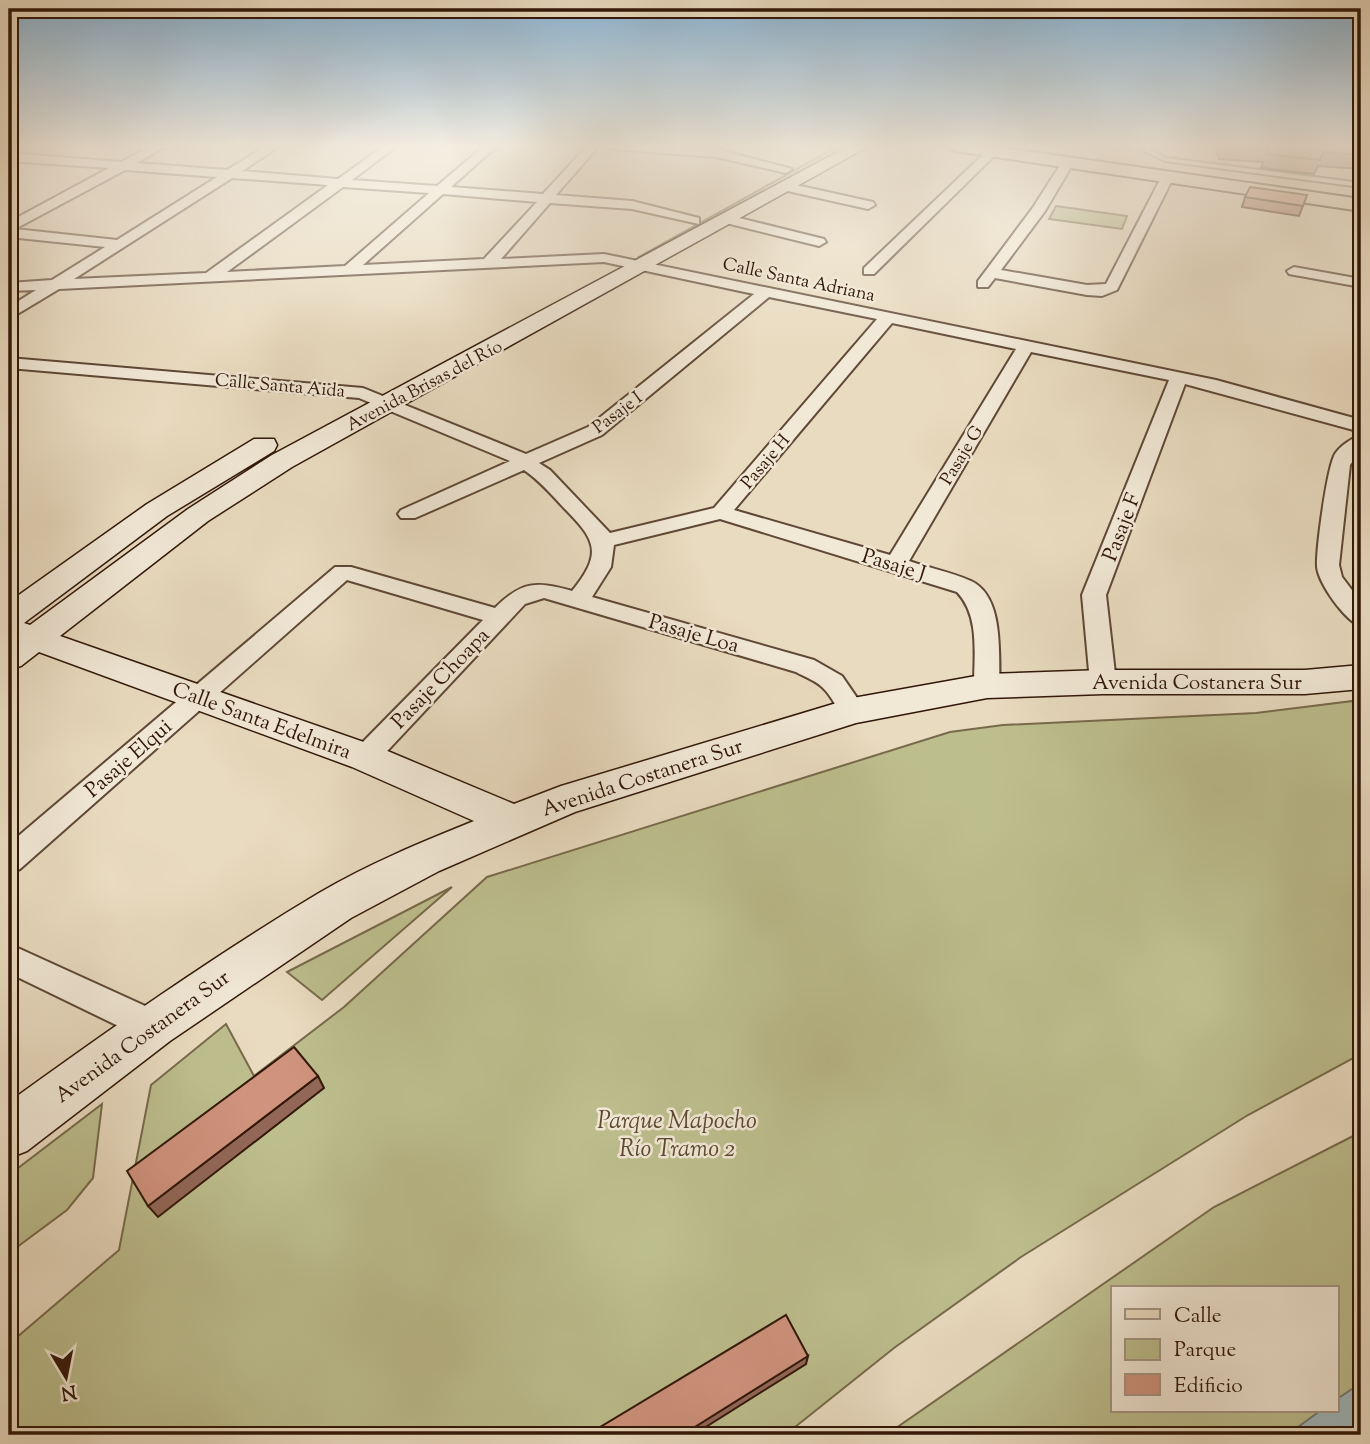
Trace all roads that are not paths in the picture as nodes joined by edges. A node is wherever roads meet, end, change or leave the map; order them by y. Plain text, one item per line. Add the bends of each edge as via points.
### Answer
1 (34, 213) edge
2 (166, 213) edge
3 (299, 213) edge
4 (413, 213) edge
5 (533, 213) edge
6 (668, 213) edge
7 (710, 213) edge
8 (735, 213) edge
9 (929, 213) edge
10 (1036, 213) edge
11 (1149, 213) edge
12 (727, 219) junction
13 (694, 221) junction
14 (9, 227) edge
15 (9, 233) edge
16 (819, 242) dead end
17 (118, 244) junction
18 (489, 262) junction
19 (632, 264) junction
20 (349, 270) junction
21 (869, 271) dead end
22 (1294, 271) dead end
23 (210, 277) junction
24 (1361, 283) edge
25 (52, 285) junction
26 (9, 287) edge
27 (766, 292) junction
28 (9, 314) edge
29 (888, 317) junction
30 (1026, 346) junction
31 (9, 363) edge
32 (1179, 377) junction
33 (363, 393) junction
34 (390, 403) junction
35 (1361, 426) edge
36 (1361, 441) edge
37 (525, 461) junction
38 (720, 513) junction
39 (408, 514) dead end
40 (604, 541) junction
41 (896, 564) junction
42 (342, 572) joint
43 (517, 599) joint
44 (578, 600) junction
45 (498, 617) junction
46 (1361, 618) edge
47 (15, 636) edge
48 (1361, 677) edge
49 (1102, 682) junction
50 (987, 686) junction
51 (199, 696) junction
52 (853, 712) junction
53 (365, 757) junction
54 (512, 820) junction
55 (9, 861) edge
56 (9, 958) edge
57 (153, 1026) junction
58 (9, 1133) edge

1 - 14 street
2 - 17 street
3 - 23 street
4 - 20 street
5 - 18 street
6 - 13 street
7 - 13 street, Avenida Brisas del Río
8 - 12 street, Avenida Brisas del Río
9 - 21 street
10 - 11 street via 987,279 1101,291 1112,287
12 - 16 street
12 - 19 street, Avenida Brisas del Río
13 - 19 street, Avenida Brisas del Río
15 - 17 street
17 - 25 street
18 - 19 street, Calle Santa Adriana via 595,257
18 - 20 street, Calle Santa Adriana
19 - 27 street, Calle Santa Adriana
19 - 33 street, Avenida Brisas del Río
19 - 34 street, Avenida Brisas del Río
20 - 23 street, Calle Santa Adriana
22 - 24 street
23 - 25 street, Calle Santa Adriana
25 - 26 street, Calle Santa Adriana
25 - 28 street
27 - 29 street, Calle Santa Adriana
27 - 37 street, Pasaje I via 603,425
29 - 30 street, Calle Santa Adriana
29 - 38 street, Pasaje H
30 - 32 street, Calle Santa Adriana
30 - 41 street, Pasaje G
31 - 33 street, Calle Santa Aida
32 - 35 street, Calle Santa Adriana
32 - 49 street, Pasaje F via 1094,594
33 - 34 street, Calle Santa Aida
33 - 47 street, Avenida Brisas del Río via 203,479
34 - 37 street, Calle Santa Aida
34 - 47 street, Avenida Brisas del Río via 282,461
36 - 46 street via 1340,465 1328,565 1331,578
37 - 39 street, Pasaje I
37 - 40 street, Calle Santa Aida via 588,517
38 - 40 street
38 - 41 street, Pasaje J
40 - 44 street via 603,562
41 - 50 street, Pasaje J via 955,583 979,600
42 - 45 street
42 - 51 street, Pasaje Elqui
43 - 44 street, Pasaje Loa via 537,591
43 - 45 street, Pasaje Choapa
44 - 52 street, Pasaje Loa via 805,666 833,682
45 - 53 street, Pasaje Choapa
47 - 51 street, Calle Santa Edelmira
48 - 49 street, Avenida Costanera Sur via 1305,682
49 - 50 street, Avenida Costanera Sur
50 - 52 street, Avenida Costanera Sur
51 - 53 street, Calle Santa Edelmira
51 - 55 street, Pasaje Elqui
52 - 54 street, Avenida Costanera Sur via 613,784
53 - 54 street, Calle Santa Edelmira
54 - 57 street, Avenida Costanera Sur via 336,905
56 - 57 street
57 - 58 street, Avenida Costanera Sur

